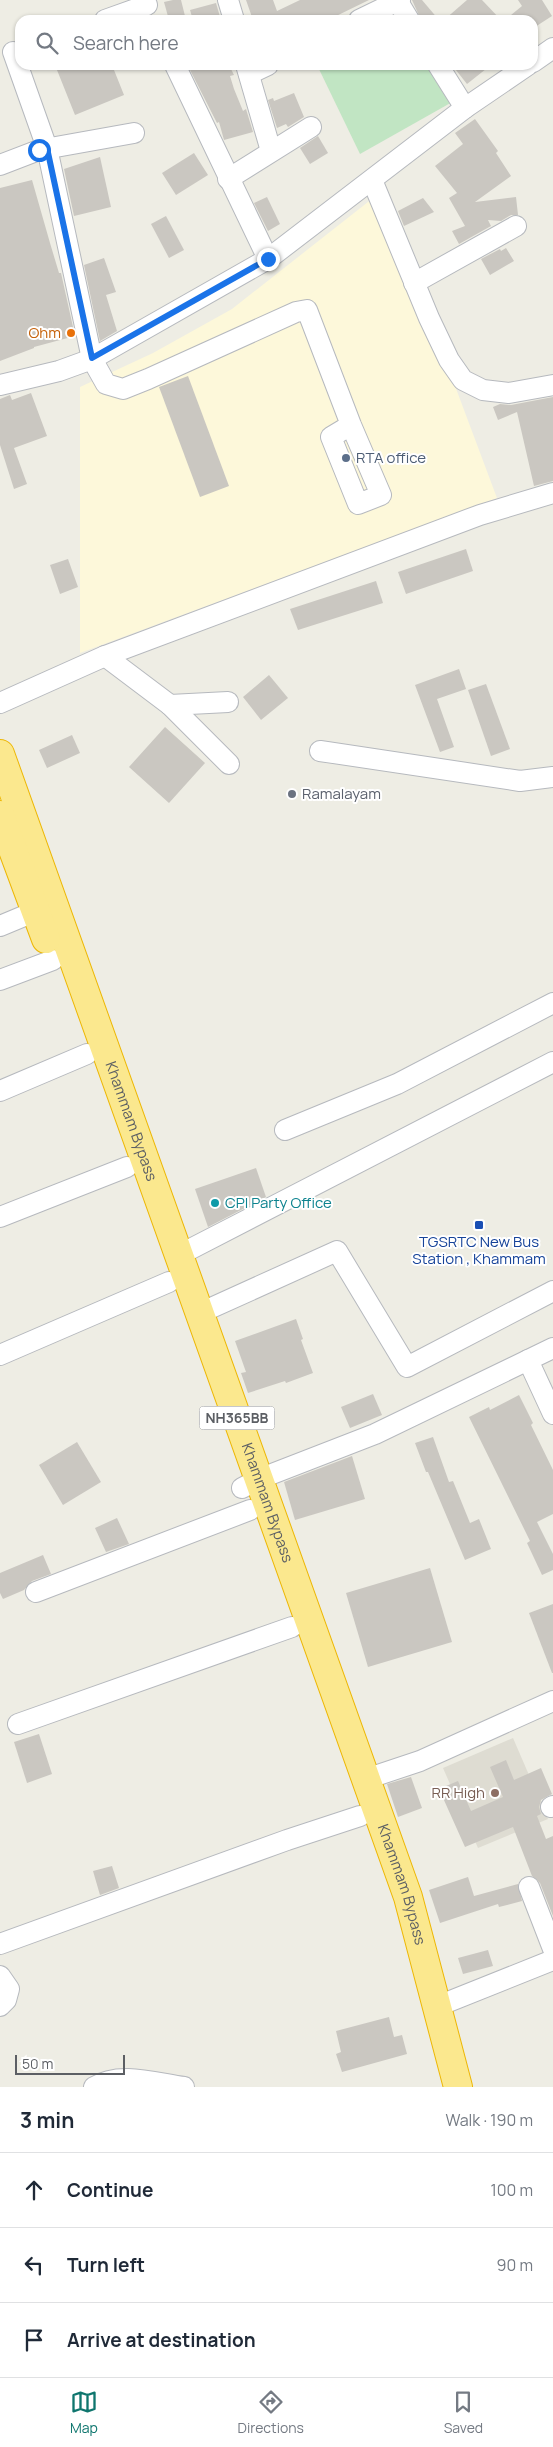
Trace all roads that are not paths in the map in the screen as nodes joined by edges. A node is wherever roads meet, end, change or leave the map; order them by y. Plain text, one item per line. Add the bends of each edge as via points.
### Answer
1 (228, 0) edge
2 (398, 0) edge
3 (149, 8) edge
4 (123, 15) edge
5 (232, 15) edge
6 (369, 15) edge
7 (406, 15) edge
8 (553, 48) edge
9 (538, 58) edge
10 (18, 70) edge
11 (177, 70) edge
12 (247, 70) edge
13 (441, 70) edge
14 (521, 70) edge
15 (465, 108) junction
16 (311, 128) dead end
17 (134, 133) dead end
18 (47, 148) junction
19 (271, 151) junction
20 (0, 165) edge
21 (228, 179) junction
22 (372, 180) junction
23 (516, 226) dead end
24 (268, 259) junction
25 (414, 283) junction
26 (92, 358) junction
27 (0, 385) edge
28 (553, 385) edge
29 (351, 425) dead end
30 (553, 493) edge
31 (105, 656) junction
32 (228, 702) dead end
33 (0, 703) edge
34 (170, 705) junction
35 (320, 751) dead end
36 (0, 754) edge
37 (229, 764) dead end
38 (553, 777) edge
39 (0, 815) edge
40 (36, 911) junction
41 (0, 926) edge
42 (53, 960) junction
43 (0, 980) edge
44 (553, 1003) edge
45 (87, 1054) junction
46 (553, 1062) edge
47 (0, 1091) edge
48 (285, 1130) dead end
49 (136, 1172) junction
50 (0, 1217) edge
51 (179, 1254) junction
52 (169, 1282) junction
53 (553, 1291) edge
54 (200, 1313) junction
55 (553, 1348) edge
56 (0, 1355) edge
57 (528, 1360) junction
58 (553, 1414) edge
59 (251, 1493) junction
60 (36, 1592) dead end
61 (292, 1627) junction
62 (553, 1701) edge
63 (18, 1724) dead end
64 (366, 1779) junction
65 (360, 1816) junction
66 (529, 1887) dead end
67 (0, 1944) edge
68 (553, 1949) edge
69 (553, 1960) edge
70 (0, 1976) edge
71 (0, 2006) edge
72 (438, 2006) junction
73 (94, 2087) edge
74 (184, 2087) edge
75 (440, 2087) edge
76 (458, 2087) edge

1 - 5 street
2 - 6 street
2 - 7 street
3 - 4 street
8 - 9 street
10 - 18 street
11 - 21 street
12 - 19 street
13 - 15 street
14 - 15 street
15 - 22 street
16 - 19 street
17 - 18 street
18 - 20 street
18 - 26 street
19 - 21 street
21 - 24 street
22 - 24 street
22 - 25 street
23 - 25 street
24 - 26 street
25 - 28 street via 449,360 463,380 483,390 508,393
26 - 27 street via 59,371
26 - 29 street via 106,384 122,388 148,380 296,312 307,310
30 - 31 street via 480,515
31 - 33 street
31 - 34 street
32 - 34 street
34 - 37 street
35 - 38 street via 520,781
36 - 49 highway, Khammam Bypass / NH365BB
39 - 40 highway, Khammam Bypass / NH365BB
40 - 41 street
40 - 42 highway, Khammam Bypass / NH365BB
42 - 43 street
42 - 45 highway, Khammam Bypass / NH365BB
44 - 48 street via 397,1084
45 - 47 street
45 - 49 highway, Khammam Bypass / NH365BB
46 - 51 street
49 - 50 street
49 - 51 highway, Khammam Bypass / NH365BB
49 - 52 highway, Khammam Bypass / NH365BB
51 - 54 highway, Khammam Bypass / NH365BB
52 - 56 street
52 - 59 highway, Khammam Bypass / NH365BB
53 - 54 street via 408,1367 337,1251
54 - 59 highway, Khammam Bypass / NH365BB
55 - 57 street
57 - 58 street
57 - 59 street
59 - 60 street
59 - 61 highway, Khammam Bypass / NH365BB
59 - 64 highway, Khammam Bypass / NH365BB
61 - 63 street
61 - 65 highway, Khammam Bypass / NH365BB
62 - 64 street via 420,1761
64 - 72 highway, Khammam Bypass / NH365BB via 408,1897
65 - 67 street
65 - 75 highway, Khammam Bypass / NH365BB via 390,1901
66 - 68 street
69 - 72 street
70 - 71 street via 9,1989
72 - 76 highway, Khammam Bypass / NH365BB
73 - 74 street via 109,2080 128,2079

